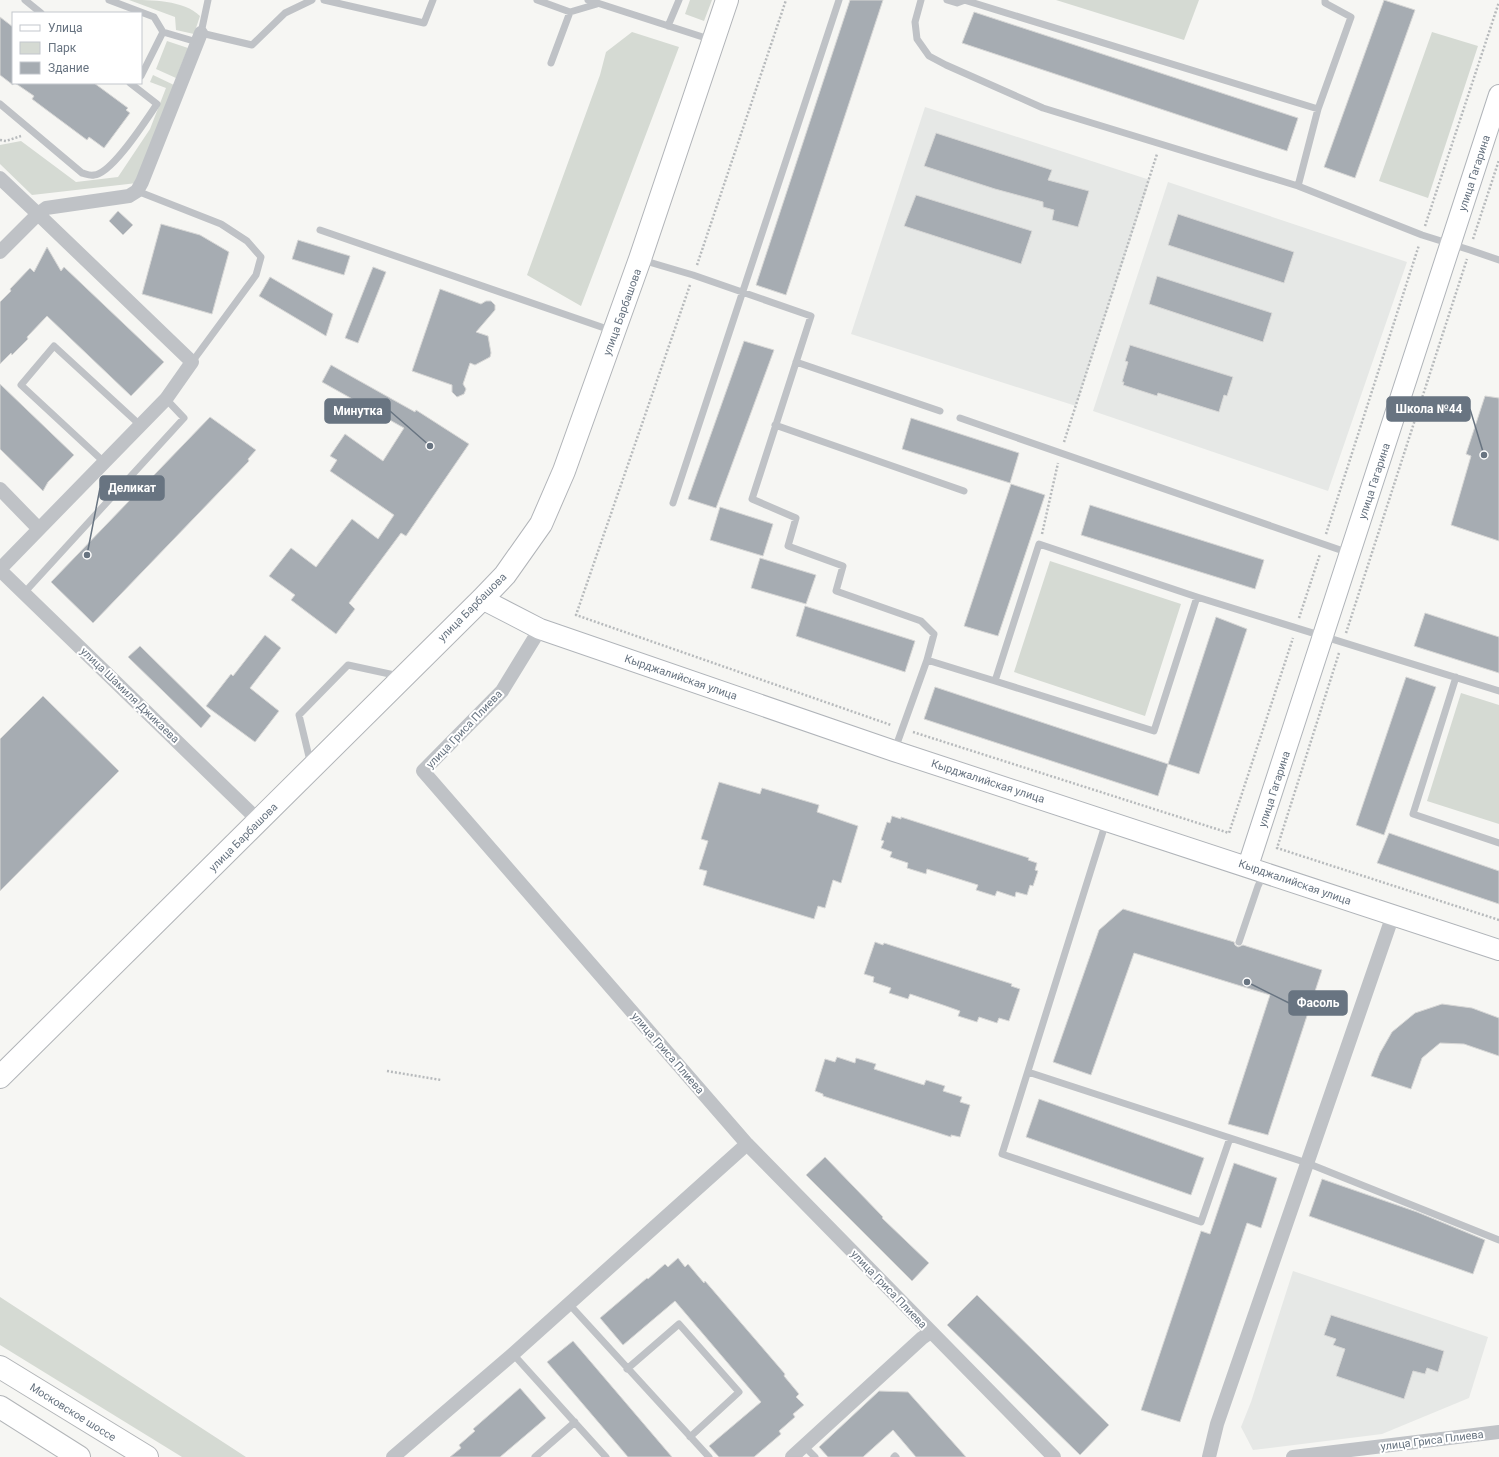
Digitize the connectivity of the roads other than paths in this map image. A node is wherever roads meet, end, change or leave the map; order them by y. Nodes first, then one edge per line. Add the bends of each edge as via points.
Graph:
1 (25, 0) edge
2 (109, 0) edge
3 (208, 0) edge
4 (312, 0) edge
5 (324, 0) edge
6 (433, 0) edge
7 (537, 0) edge
8 (588, 0) edge
9 (679, 0) edge
10 (728, 0) edge
11 (839, 0) edge
12 (921, 0) edge
13 (947, 0) edge
14 (965, 0) edge
15 (1326, 0) edge
16 (597, 4) junction
17 (40, 12) edge
18 (141, 12) edge
19 (142, 12) edge
20 (570, 12) junction
21 (668, 26) junction
22 (163, 32) junction
23 (199, 38) junction
24 (714, 41) junction
25 (551, 63) dead end
26 (142, 74) edge
27 (134, 84) edge
28 (1499, 95) edge
29 (0, 104) edge
30 (1318, 109) junction
31 (0, 178) edge
32 (1298, 186) junction
33 (137, 191) junction
34 (38, 214) junction
35 (320, 230) dead end
36 (1451, 243) junction
37 (0, 252) edge
38 (640, 259) junction
39 (1499, 260) edge
40 (742, 293) junction
41 (615, 332) junction
42 (192, 362) junction
43 (796, 362) junction
44 (166, 399) junction
45 (940, 411) dead end
46 (960, 418) dead end
47 (140, 425) junction
48 (775, 425) junction
49 (104, 462) junction
50 (0, 489) edge
51 (964, 491) dead end
52 (673, 503) dead end
53 (39, 529) junction
54 (1350, 554) junction
55 (0, 569) edge
56 (24, 593) junction
57 (1197, 597) junction
58 (482, 599) junction
59 (540, 629) junction
60 (1324, 636) junction
61 (927, 660) junction
62 (404, 676) junction
63 (1456, 677) junction
64 (995, 681) junction
65 (1499, 691) edge
66 (894, 751) junction
67 (311, 767) junction
68 (1106, 820) junction
69 (259, 821) junction
70 (1499, 843) edge
71 (1257, 869) junction
72 (1393, 915) junction
73 (1239, 942) dead end
74 (1499, 950) edge
75 (1028, 1072) junction
76 (0, 1077) edge
77 (1230, 1138) junction
78 (747, 1144) junction
79 (1307, 1163) junction
80 (1499, 1240) edge
81 (568, 1304) junction
82 (931, 1332) junction
83 (513, 1354) junction
84 (0, 1367) edge
85 (627, 1369) junction
86 (0, 1407) edge
87 (575, 1422) junction
88 (1499, 1432) edge
89 (690, 1437) junction
90 (804, 1446) junction
91 (79, 1457) edge
92 (147, 1457) edge
93 (394, 1457) edge
94 (535, 1457) edge
95 (606, 1457) edge
96 (709, 1457) edge
97 (792, 1457) edge
98 (815, 1457) edge
99 (1054, 1457) edge
100 (1209, 1457) edge
101 (1293, 1457) edge

1 - 17 lane
2 - 18 lane
3 - 23 lane
4 - 23 lane via 285,13 252,45
5 - 6 lane via 424,23
7 - 20 lane
8 - 16 lane
9 - 21 lane
10 - 24 main road, улица Барбашова
11 - 40 lane
12 - 32 lane via 915,22 917,39 929,56 946,65 1043,108
13 - 14 lane via 957,3
14 - 30 lane
15 - 30 lane via 1324,3 1351,17
16 - 20 lane
16 - 21 lane
19 - 22 lane via 154,17
20 - 25 lane
21 - 24 lane
22 - 23 lane
22 - 26 lane
23 - 33 street
24 - 38 main road, улица Барбашова
27 - 29 lane via 157,104 132,141 106,170 95,176 82,174
28 - 36 street, улица Гагарина
30 - 32 lane
31 - 34 street
32 - 36 lane via 1422,235
33 - 34 street via 129,196 46,208
33 - 42 lane via 221,224 247,241 261,257 256,275
34 - 37 street
34 - 42 street
35 - 41 lane
36 - 39 lane
36 - 54 street, улица Гагарина
38 - 40 lane
38 - 41 main road, улица Барбашова
40 - 43 lane via 811,316
40 - 52 lane
41 - 58 main road, улица Барбашова via 564,471 541,524 505,574
42 - 44 street
43 - 45 lane
43 - 48 lane
44 - 47 street
44 - 56 lane via 184,418
46 - 54 lane
47 - 49 street
47 - 49 lane via 54,346 21,385
48 - 51 lane
48 - 61 lane via 752,499 796,518 788,546 844,566 836,591 921,621 934,634
49 - 53 street
50 - 53 street
53 - 55 street
54 - 60 street, улица Гагарина
55 - 56 street, улица Шамиля Джикаева
56 - 69 street, улица Шамиля Джикаева
57 - 60 lane
57 - 64 lane via 1154,731
57 - 64 lane via 1039,544
58 - 59 street, Кырджалийская улица
58 - 62 main road, улица Барбашова
59 - 66 street, Кырджалийская улица
59 - 78 street, улица Гриса Плиева via 502,691 423,771
60 - 63 lane
60 - 71 street, улица Гагарина
61 - 64 lane
61 - 66 lane
62 - 67 main road, улица Барбашова
62 - 67 lane via 348,665 299,715
63 - 65 lane
63 - 70 lane via 1413,814
66 - 68 street, Кырджалийская улица
67 - 69 main road, улица Барбашова
68 - 71 street, Кырджалийская улица
68 - 75 lane
69 - 76 main road, улица Барбашова
71 - 72 street, Кырджалийская улица
71 - 73 lane via 1258,886
72 - 74 street, Кырджалийская улица
72 - 79 street
75 - 77 lane
75 - 77 lane via 1002,1154 1201,1222
77 - 79 lane
78 - 81 street
78 - 82 street, улица Гриса Плиева
79 - 80 lane
79 - 100 street via 1217,1424
81 - 83 street
81 - 85 lane
82 - 90 street
82 - 99 street, улица Гриса Плиева
83 - 87 lane
83 - 93 street
84 - 92 main road, Московское шоссе
85 - 89 lane
85 - 89 lane via 679,1324 739,1392
86 - 91 main road
87 - 94 lane
87 - 95 lane
88 - 101 street, улица Гриса Плиева
89 - 96 lane
90 - 97 street
90 - 98 lane

